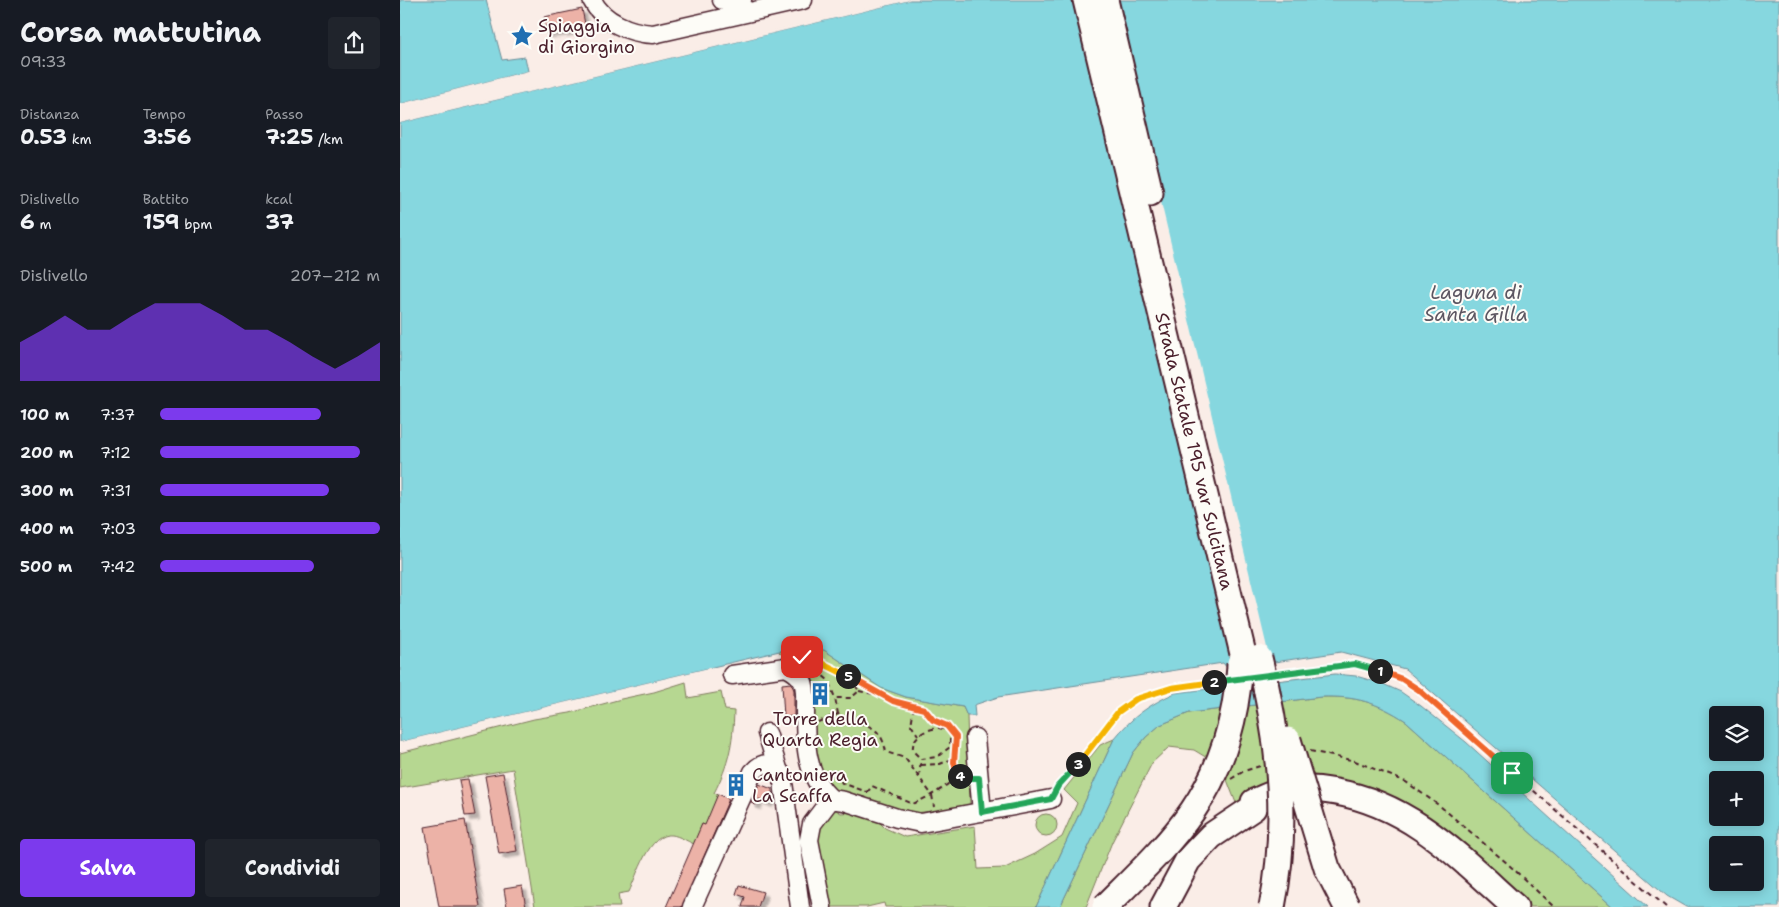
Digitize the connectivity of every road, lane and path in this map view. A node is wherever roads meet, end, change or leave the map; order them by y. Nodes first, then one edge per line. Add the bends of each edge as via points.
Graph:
1 (592, 0) edge
2 (722, 0) edge
3 (742, 0) edge
4 (803, 0) edge
5 (1086, 0) edge
6 (1105, 0) edge
7 (1239, 633) junction
8 (786, 667) junction
9 (1268, 674) junction
10 (732, 675) dead end
11 (850, 678) junction
12 (1224, 680) dead end
13 (859, 691) junction
14 (884, 696) junction
15 (914, 707) junction
16 (838, 714) junction
17 (814, 726) dead end
18 (767, 733) dead end
19 (918, 736) junction
20 (975, 738) dead end
21 (1305, 752) dead end
22 (955, 758) junction
23 (921, 759) junction
24 (921, 766) junction
25 (1261, 766) dead end
26 (778, 769) junction
27 (957, 775) junction
28 (919, 777) junction
29 (814, 778) junction
30 (979, 778) junction
31 (1227, 782) dead end
32 (932, 795) junction
33 (865, 799) junction
34 (1051, 799) joint
35 (831, 800) junction
36 (982, 812) junction
37 (936, 821) junction
38 (692, 907) edge
39 (800, 907) edge
40 (822, 907) edge
41 (1105, 907) edge
42 (1163, 907) edge
43 (1257, 907) edge
44 (1272, 907) edge
45 (1347, 907) edge
46 (1515, 907) edge
47 (1554, 907) edge
48 (1666, 907) edge

1 - 4 street via 614,22 633,31 653,34
2 - 3 street via 731,3
5 - 7 highway, Strada Statale 195 var Sulcitana
6 - 9 highway, Strada Statale 195 var Sulcitana, bridge
7 - 41 highway, bridge via 1240,676 1230,732 1211,780 1193,813 1169,844
7 - 43 highway, Strada Statale 195 var Sulcitana via 1251,686 1268,810 1266,854
8 - 10 street
8 - 11 path via 791,658 814,659
8 - 29 street via 803,682 805,738 810,772
9 - 44 highway, Strada Statale 195 var Sulcitana, bridge via 1282,801 1281,842
9 - 45 highway, bridge via 1327,868
9 - 48 path via 1355,664 1402,679 1419,690
11 - 13 path
11 - 14 path
12 - 34 path via 1171,688 1136,699 1118,712
13 - 14 path
13 - 16 path via 851,698 835,698
14 - 15 path
15 - 19 path via 911,725
15 - 22 path via 924,709 933,720 953,732 956,737
16 - 17 path
16 - 28 path via 873,728 883,739 886,752 905,758
18 - 26 street
19 - 23 path via 913,751
19 - 23 path via 929,729 939,728 947,730 952,738 943,754
20 - 30 street
21 - 47 path via 1314,750 1355,761 1406,782 1440,806
22 - 24 path
22 - 27 path
23 - 24 path
24 - 28 path
25 - 31 path via 1244,771
26 - 38 street via 768,763 753,772
26 - 39 street via 782,774
27 - 30 path
27 - 32 path
28 - 32 path
29 - 33 path via 835,772 842,784
29 - 35 street
30 - 36 street
32 - 33 path via 913,804 872,786
32 - 37 path
33 - 35 street
33 - 37 street via 898,818 921,823
34 - 36 street
35 - 40 street via 812,824 809,840
36 - 37 street
42 - 46 highway via 1188,860 1211,836 1253,808 1254,802 1282,791 1309,788 1353,795 1391,809 1431,832

